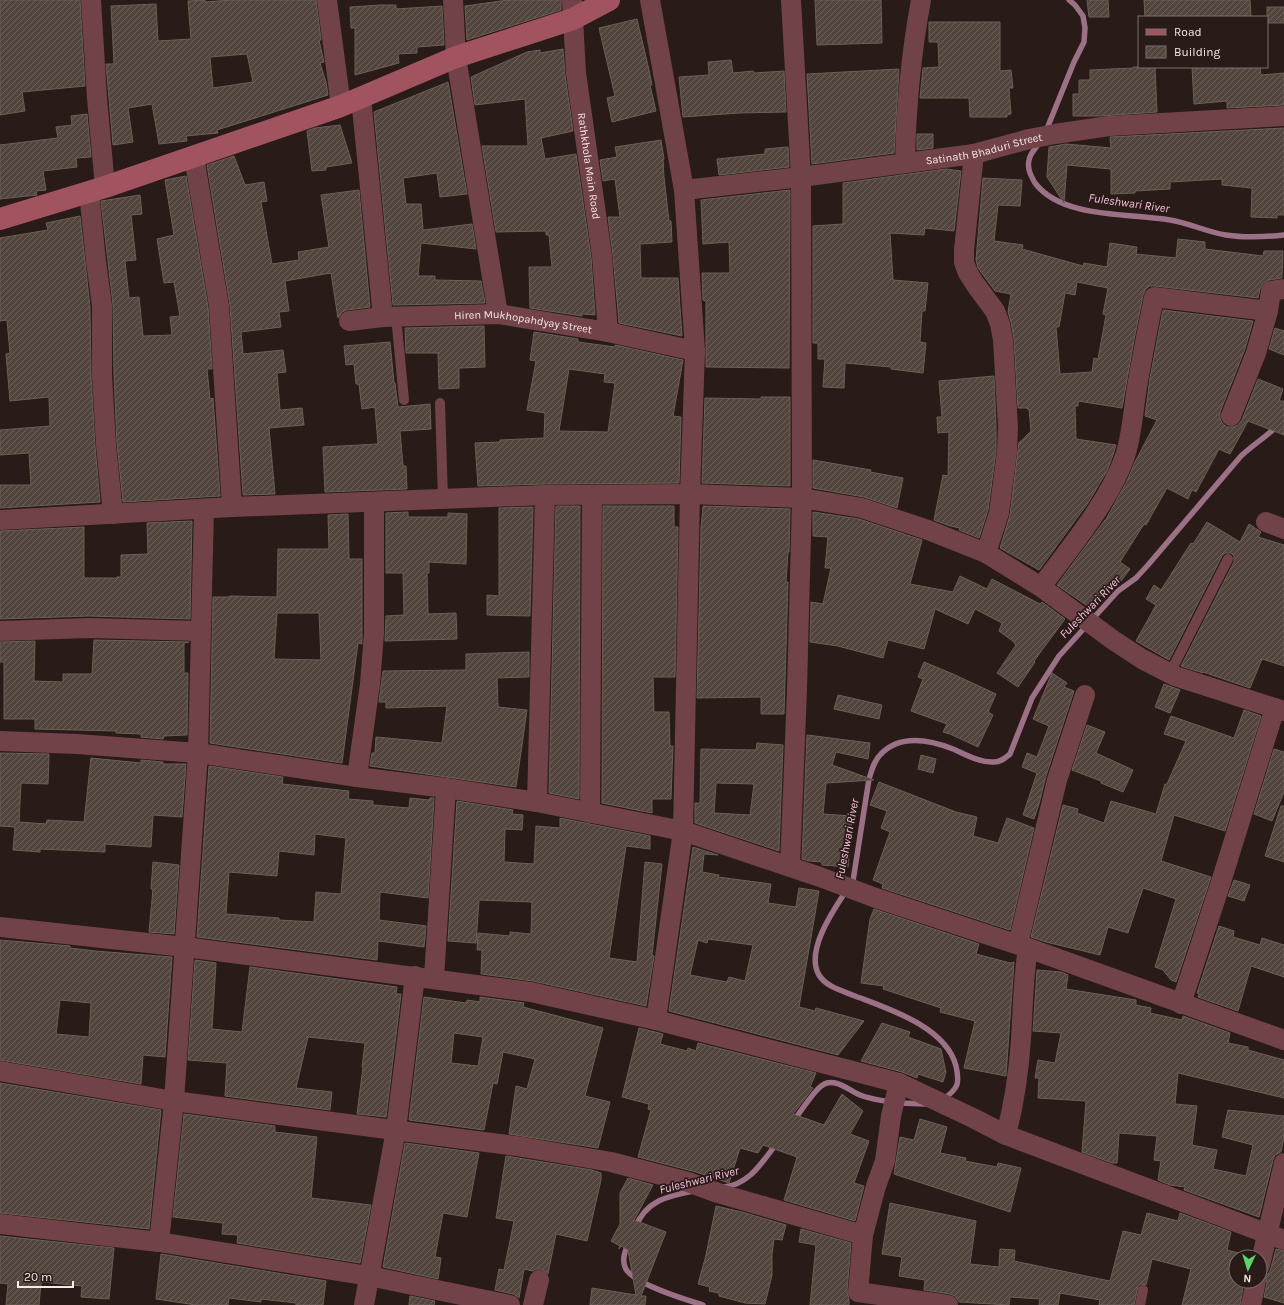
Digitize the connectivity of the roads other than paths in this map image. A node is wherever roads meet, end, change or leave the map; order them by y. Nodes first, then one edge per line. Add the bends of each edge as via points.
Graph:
1 (91, 0) edge
2 (327, 0) edge
3 (453, 0) edge
4 (609, 0) edge
5 (650, 0) edge
6 (791, 0) edge
7 (921, 0) edge
8 (573, 9) edge
9 (456, 57) junction
10 (351, 102) junction
11 (1284, 116) edge
12 (974, 154) junction
13 (194, 157) junction
14 (905, 163) junction
15 (801, 177) junction
16 (97, 189) junction
17 (684, 190) junction
18 (0, 219) edge
19 (1284, 290) edge
20 (1268, 311) junction
21 (498, 314) junction
22 (390, 316) junction
23 (349, 321) dead end
24 (608, 332) junction
25 (695, 351) junction
26 (404, 400) dead end
27 (440, 403) dead end
28 (1231, 416) dead end
29 (690, 494) junction
30 (545, 495) junction
31 (592, 495) junction
32 (802, 498) junction
33 (443, 499) junction
34 (374, 502) junction
35 (232, 507) junction
36 (204, 509) junction
37 (113, 514) junction
38 (0, 520) edge
39 (986, 553) junction
40 (1228, 559) dead end
41 (1041, 587) junction
42 (201, 630) junction
43 (0, 631) edge
44 (1170, 673) junction
45 (1085, 695) dead end
46 (1279, 709) edge
47 (0, 741) edge
48 (198, 753) junction
49 (357, 777) junction
50 (446, 788) junction
51 (537, 802) junction
52 (590, 812) junction
53 (683, 831) junction
54 (790, 867) junction
55 (0, 927) edge
56 (1023, 946) junction
57 (185, 947) junction
58 (424, 977) junction
59 (1181, 1004) junction
60 (656, 1020) junction
61 (1284, 1040) edge
62 (0, 1071) edge
63 (903, 1090) junction
64 (174, 1101) junction
65 (396, 1130) junction
66 (1006, 1135) junction
67 (1284, 1163) edge
68 (0, 1224) edge
69 (863, 1235) junction
70 (1276, 1237) edge
71 (159, 1242) junction
72 (1268, 1252) edge
73 (369, 1276) junction
74 (539, 1280) dead end
75 (1254, 1289) edge
76 (1143, 1290) dead end
77 (364, 1305) edge
78 (510, 1305) edge
79 (534, 1305) edge
80 (948, 1305) edge
81 (1140, 1305) edge
82 (1251, 1305) edge

1 - 16 street via 97,98
2 - 10 street
3 - 9 street
4 - 8 street
5 - 17 street
6 - 15 street
7 - 14 street via 906,118
8 - 9 street
8 - 24 street, Rathkhola Main Road via 576,73 602,256
9 - 10 street
9 - 21 street
10 - 13 street
10 - 22 street
11 - 12 street, Satinath Bhaduri Street via 1109,126 1030,139
12 - 14 street, Satinath Bhaduri Street
12 - 39 street via 964,262 975,284 995,311 1000,324 1008,427 1002,496
13 - 16 street
13 - 35 street via 219,306
14 - 15 street, Satinath Bhaduri Street
15 - 17 street, Satinath Bhaduri Street
15 - 32 street
16 - 18 street
16 - 37 street via 96,261 102,306 102,375
17 - 25 street
19 - 20 street via 1272,291
20 - 28 street via 1256,353
20 - 41 street via 1154,297 1124,458 1114,482 1089,521
21 - 22 street, Hiren Mukhopahdyay Street
21 - 24 street, Hiren Mukhopahdyay Street
22 - 23 street, Hiren Mukhopahdyay Street
22 - 26 lane
24 - 25 street, Hiren Mukhopahdyay Street
25 - 29 street
27 - 33 lane
29 - 31 street
29 - 32 street
29 - 53 street
30 - 31 street
30 - 33 street
30 - 51 street
31 - 52 street
32 - 39 street via 862,508
32 - 54 street
33 - 34 street
34 - 35 street
34 - 49 street via 374,633 370,684
35 - 36 street
36 - 37 street
36 - 42 street
37 - 38 street
39 - 41 street
40 - 44 lane
41 - 44 street via 1113,640
42 - 43 street via 89,628
42 - 48 street
44 - 46 street
45 - 56 street via 1057,780
46 - 59 street
47 - 48 street
48 - 49 street
48 - 57 street
49 - 50 street
50 - 51 street
50 - 58 street
51 - 52 street
52 - 53 street
53 - 54 street
53 - 60 street
54 - 56 street
55 - 57 street
56 - 59 street
56 - 66 street via 1021,1040 1013,1110
57 - 58 street
57 - 64 street
58 - 60 street via 530,992
58 - 65 street
59 - 61 street
60 - 63 street
62 - 64 street
63 - 66 street via 973,1118
63 - 69 street via 891,1116 885,1161
64 - 65 street
64 - 71 street
65 - 69 street via 524,1147 611,1162 688,1182
65 - 73 street
66 - 70 street
67 - 70 street
68 - 71 street
69 - 80 street via 858,1292
70 - 72 street
71 - 73 street
73 - 77 street
73 - 78 street
74 - 79 street
75 - 82 street
76 - 81 lane

